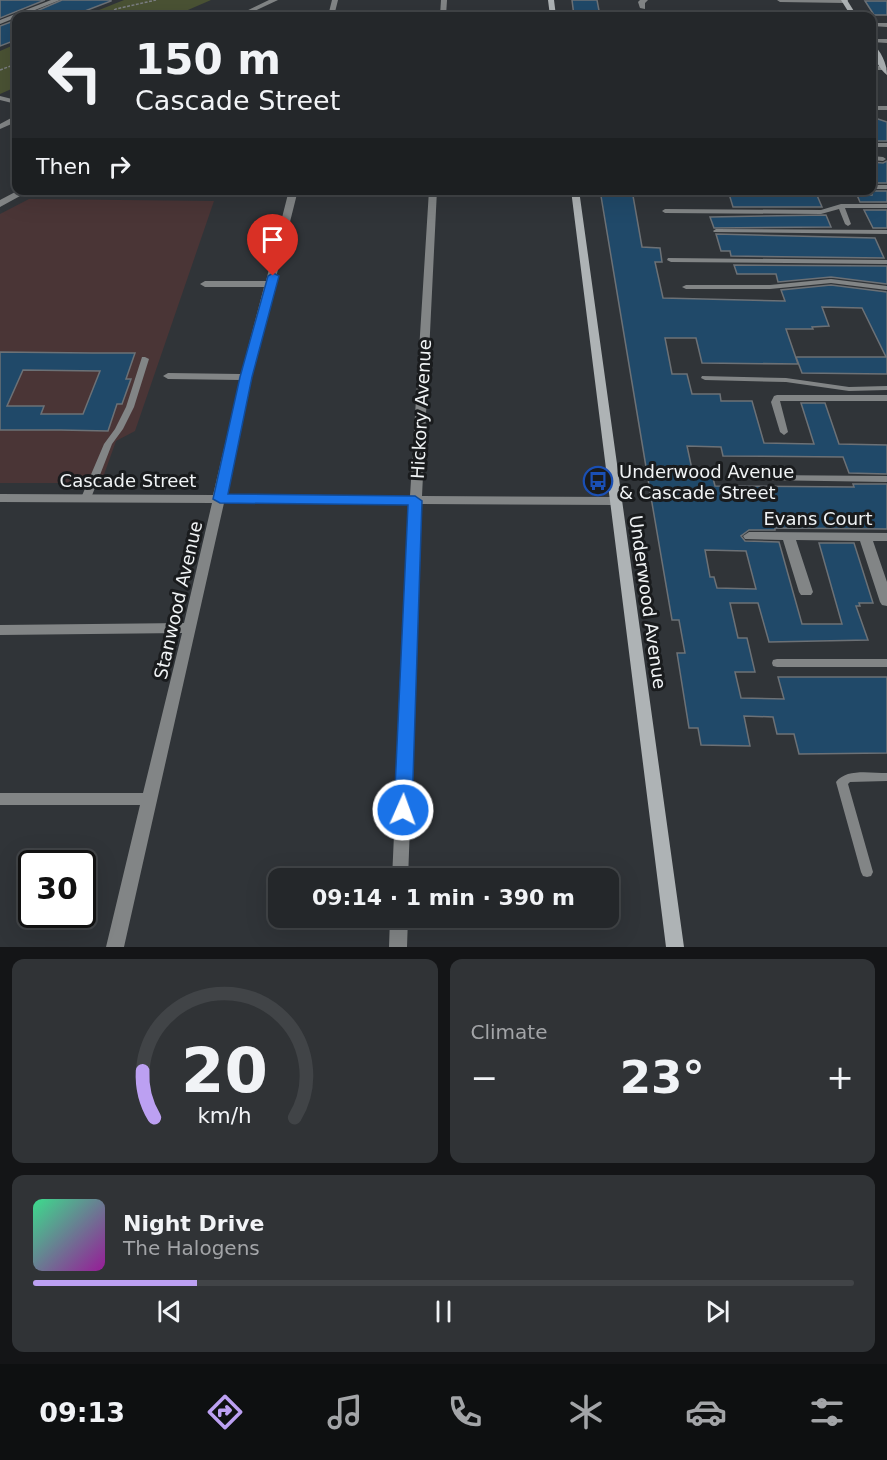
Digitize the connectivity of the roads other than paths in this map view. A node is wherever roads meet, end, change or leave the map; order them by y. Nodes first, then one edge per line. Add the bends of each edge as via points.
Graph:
1 (57, 0) edge
2 (275, 0) edge
3 (645, 0) edge
4 (780, 0) edge
5 (844, 0) edge
6 (643, 8) dead end
7 (26, 12) edge
8 (248, 12) edge
9 (876, 158) edge
10 (884, 159) dead end
11 (17, 195) edge
12 (293, 195) edge
13 (434, 195) edge
14 (576, 195) edge
15 (0, 204) edge
16 (841, 206) junction
17 (887, 207) edge
18 (665, 211) dead end
19 (848, 224) dead end
20 (716, 231) dead end
21 (887, 232) edge
22 (671, 260) dead end
23 (887, 262) edge
24 (205, 284) dead end
25 (271, 284) junction
26 (686, 287) dead end
27 (887, 288) edge
28 (145, 359) dead end
29 (168, 376) dead end
30 (246, 377) junction
31 (705, 378) dead end
32 (887, 388) edge
33 (887, 398) edge
34 (784, 432) dead end
35 (759, 478) dead end
36 (887, 479) edge
37 (0, 498) edge
38 (86, 498) junction
39 (220, 499) junction
40 (415, 501) junction
41 (616, 501) junction
42 (749, 536) dead end
43 (788, 536) junction
44 (865, 537) junction
45 (887, 537) edge
46 (806, 592) dead end
47 (887, 602) edge
48 (190, 628) junction
49 (0, 630) edge
50 (777, 663) dead end
51 (887, 663) edge
52 (887, 777) edge
53 (150, 799) junction
54 (0, 800) edge
55 (400, 868) edge
56 (867, 872) dead end
57 (399, 928) edge
58 (114, 947) edge
59 (398, 947) edge
60 (675, 947) edge

1 - 7 street
2 - 8 street
3 - 6 street via 641,2
4 - 5 street
9 - 10 lane
11 - 15 street
12 - 25 street, Stanwood Avenue
13 - 40 street, Hickory Avenue
14 - 41 street, Underwood Avenue
16 - 17 lane
16 - 18 lane via 821,212
16 - 19 lane
20 - 21 lane
22 - 23 lane
24 - 25 street
25 - 30 street, Stanwood Avenue
26 - 27 lane via 770,287 831,281
28 - 38 lane via 130,407 108,444
29 - 30 street
30 - 39 street, Stanwood Avenue
31 - 32 lane via 786,380 849,389
33 - 34 lane via 777,398
35 - 36 lane
37 - 38 street, Cascade Street
38 - 39 street, Cascade Street
39 - 40 street, Cascade Street
39 - 48 street, Stanwood Avenue
40 - 41 street, Cascade Street
40 - 55 street, Hickory Avenue
41 - 60 street, Underwood Avenue
42 - 43 street, Evans Court
43 - 44 street, Evans Court
43 - 46 street
44 - 45 street, Evans Court
44 - 47 street
48 - 49 street
48 - 53 street, Stanwood Avenue
50 - 51 lane
52 - 56 lane via 848,778 842,782
53 - 54 street
53 - 58 street, Stanwood Avenue
57 - 59 street

